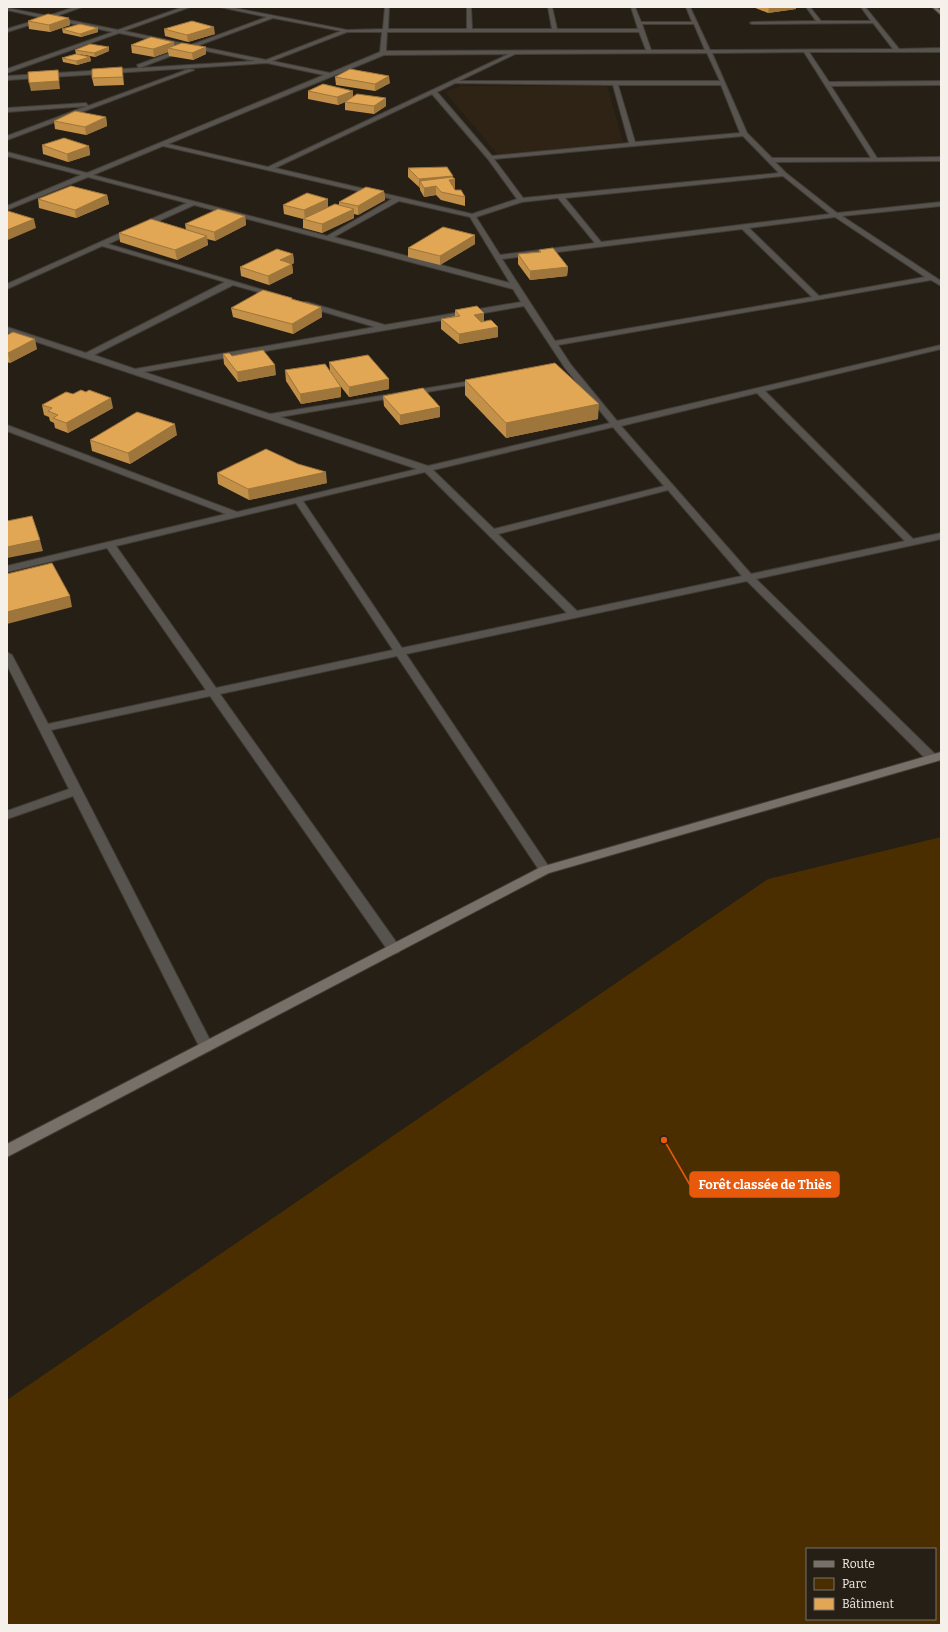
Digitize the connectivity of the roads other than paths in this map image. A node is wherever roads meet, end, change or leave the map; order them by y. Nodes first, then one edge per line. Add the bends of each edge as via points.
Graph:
1 (80, 7) edge
2 (188, 7) edge
3 (222, 7) edge
4 (387, 7) edge
5 (469, 7) edge
6 (550, 7) edge
7 (633, 7) edge
8 (688, 7) edge
9 (808, 7) edge
10 (863, 7) edge
11 (934, 7) edge
12 (7, 9) edge
13 (941, 14) edge
14 (271, 15) junction
15 (48, 17) junction
16 (819, 22) junction
17 (875, 22) junction
18 (638, 23) junction
19 (696, 23) junction
20 (752, 23) dead end
21 (385, 30) junction
22 (470, 30) junction
23 (555, 30) junction
24 (641, 30) junction
25 (7, 31) edge
26 (118, 31) junction
27 (347, 31) junction
28 (191, 46) junction
29 (897, 50) junction
30 (941, 50) edge
31 (806, 51) junction
32 (649, 52) junction
33 (709, 52) junction
34 (383, 53) junction
35 (516, 53) junction
36 (266, 62) junction
37 (203, 66) junction
38 (127, 70) junction
39 (7, 71) edge
40 (331, 75) junction
41 (7, 78) edge
42 (452, 83) junction
43 (615, 83) junction
44 (723, 83) junction
45 (941, 83) edge
46 (827, 84) junction
47 (434, 92) junction
48 (100, 104) junction
49 (7, 110) edge
50 (744, 134) junction
51 (7, 138) edge
52 (162, 144) junction
53 (633, 145) junction
54 (7, 154) edge
55 (490, 158) junction
56 (875, 159) junction
57 (941, 159) edge
58 (769, 160) junction
59 (268, 169) junction
60 (784, 174) junction
61 (87, 175) junction
62 (560, 196) junction
63 (398, 199) junction
64 (521, 200) junction
65 (192, 203) junction
66 (941, 204) edge
67 (7, 208) edge
68 (836, 214) junction
69 (472, 216) junction
70 (744, 227) junction
71 (328, 238) junction
72 (102, 244) junction
73 (600, 245) junction
74 (498, 257) junction
75 (932, 278) junction
76 (232, 282) junction
77 (941, 284) edge
78 (7, 286) edge
79 (516, 287) junction
80 (284, 297) edge
81 (816, 298) junction
82 (298, 301) edge
83 (526, 303) junction
84 (386, 327) junction
85 (7, 329) edge
86 (19, 334) junction
87 (7, 340) edge
88 (553, 344) junction
89 (941, 347) edge
90 (86, 356) junction
91 (134, 372) junction
92 (489, 379) edge
93 (759, 390) junction
94 (269, 416) junction
95 (615, 424) junction
96 (7, 428) edge
97 (427, 469) junction
98 (671, 487) junction
99 (298, 500) junction
100 (237, 514) junction
101 (491, 533) junction
102 (941, 536) edge
103 (911, 542) junction
104 (110, 545) junction
105 (7, 569) edge
106 (750, 577) junction
107 (574, 614) junction
108 (400, 652) junction
109 (7, 655) edge
110 (214, 693) junction
111 (44, 728) junction
112 (937, 757) edge
113 (76, 791) junction
114 (7, 815) edge
115 (545, 870) junction
116 (394, 949) junction
117 (206, 1046) junction
118 (7, 1151) edge

1 - 15 street
2 - 26 street
3 - 14 street
4 - 21 street
5 - 22 street
6 - 23 street
7 - 18 street
8 - 19 street
9 - 16 street
10 - 17 street
11 - 13 main road
12 - 15 street
14 - 27 street
14 - 28 street
15 - 25 street
15 - 26 street
16 - 17 street
16 - 20 street
17 - 29 street
18 - 19 street
18 - 24 street
19 - 33 street
21 - 22 street
21 - 27 street
21 - 34 street
22 - 23 street
23 - 24 street
24 - 32 street
26 - 28 street
26 - 39 street
27 - 36 street
28 - 36 street
28 - 38 street
29 - 30 street
29 - 31 street
31 - 33 street
31 - 46 street
32 - 33 street
32 - 35 street
33 - 44 street
34 - 35 street
34 - 40 street
35 - 42 street
36 - 37 street
36 - 40 street
37 - 38 street
37 - 48 street
38 - 41 street
40 - 52 street
42 - 43 street
42 - 47 street
43 - 44 street
43 - 53 street
44 - 50 street
45 - 46 street
46 - 56 street
47 - 55 street
47 - 59 street
48 - 49 street
48 - 51 street
50 - 53 street
50 - 58 street
52 - 59 street
52 - 61 street
53 - 55 street
54 - 61 street
55 - 64 street
56 - 57 street
56 - 58 street
58 - 60 street
59 - 63 street
60 - 62 street
60 - 68 street
61 - 65 street
61 - 67 street
62 - 64 street
62 - 73 street
63 - 69 street
63 - 71 street
64 - 69 street
65 - 71 street
65 - 72 street
66 - 68 street
68 - 70 street
68 - 75 street
69 - 74 street
70 - 73 street
70 - 81 street
71 - 79 street
72 - 76 street
72 - 78 street
73 - 74 street
74 - 79 street
75 - 77 street
75 - 81 street
76 - 80 street
76 - 90 street
79 - 83 street
81 - 88 street
82 - 84 street
83 - 84 street
83 - 88 street
84 - 91 street
85 - 86 street
86 - 87 street
86 - 90 street
88 - 95 street via 564,366
89 - 93 street
90 - 91 street
91 - 94 street
92 - 94 street
93 - 95 street
93 - 103 street
94 - 97 street
95 - 97 street
95 - 98 street
96 - 100 street
97 - 99 street
97 - 101 street
98 - 101 street
98 - 106 street
99 - 100 street
99 - 108 street
100 - 104 street
101 - 107 street
102 - 103 street
103 - 106 street
104 - 105 street
104 - 110 street
106 - 107 street
106 - 112 street
107 - 108 street
108 - 110 street
108 - 115 street
109 - 111 street
110 - 111 street
110 - 116 street
111 - 113 street
112 - 115 main road
113 - 114 street
113 - 117 street
115 - 116 main road
116 - 117 main road
117 - 118 main road

